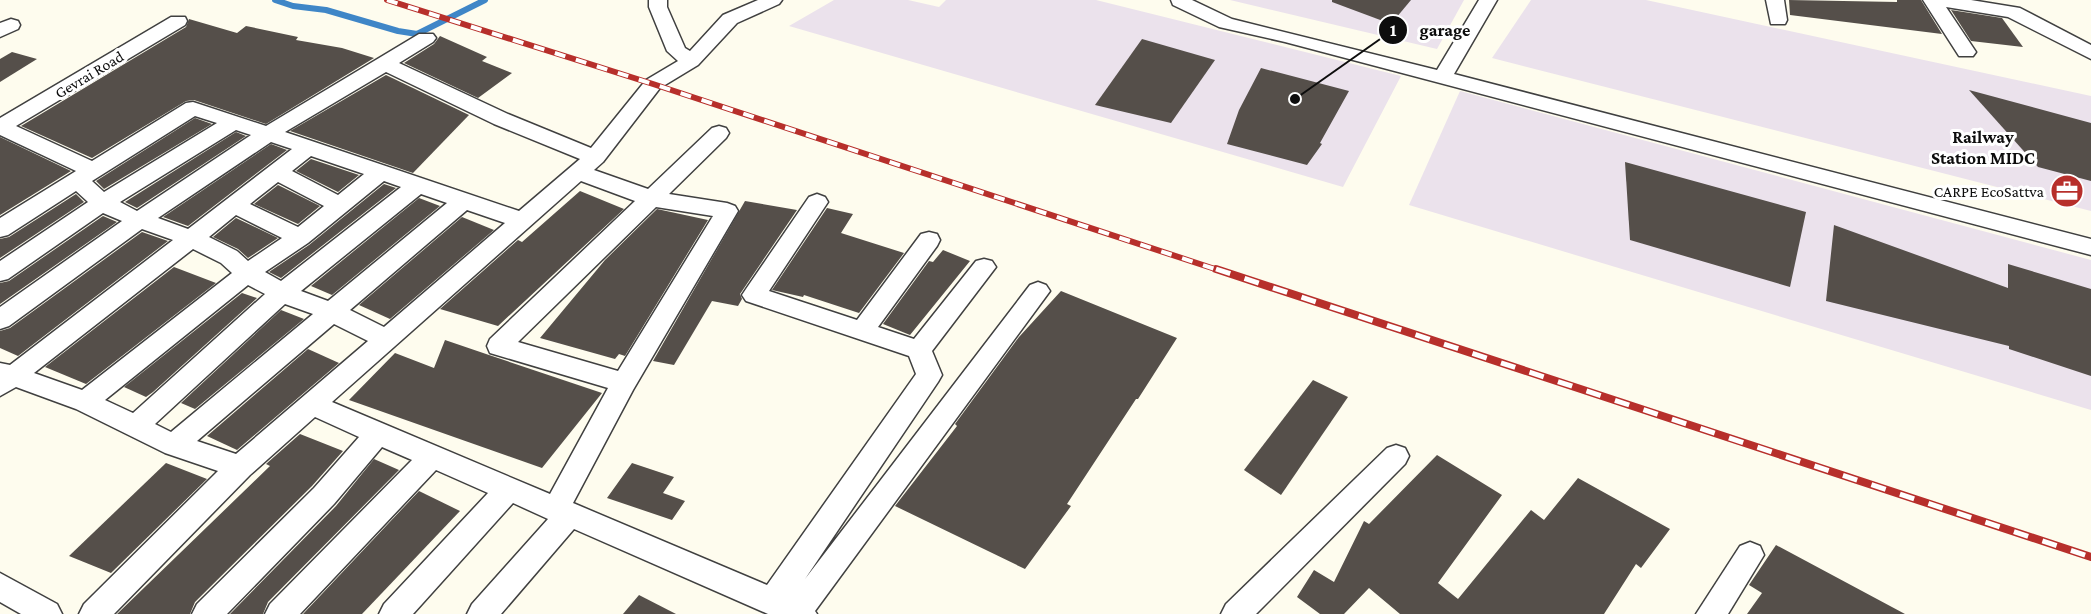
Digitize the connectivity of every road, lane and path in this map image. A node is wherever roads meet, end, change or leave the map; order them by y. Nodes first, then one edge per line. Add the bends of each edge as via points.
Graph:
1 (658, 0) edge
2 (773, 0) edge
3 (1177, 0) edge
4 (1488, 0) edge
5 (1775, 0) edge
6 (1933, 0) edge
7 (0, 20) edge
8 (1778, 20) dead end
9 (178, 21) dead end
10 (0, 31) edge
11 (426, 38) dead end
12 (1966, 52) dead end
13 (2091, 53) edge
14 (691, 61) junction
15 (384, 64) junction
16 (1446, 71) junction
17 (234, 122) junction
18 (0, 127) edge
19 (720, 133) dead end
20 (267, 134) junction
21 (308, 148) junction
22 (595, 157) junction
23 (277, 172) junction
24 (578, 172) junction
25 (380, 173) junction
26 (85, 175) junction
27 (417, 186) junction
28 (652, 199) junction
29 (463, 201) junction
30 (817, 202) dead end
31 (102, 203) junction
32 (234, 205) junction
33 (340, 205) junction
34 (138, 220) junction
35 (523, 220) junction
36 (0, 229) edge
37 (2091, 230) edge
38 (300, 237) junction
39 (192, 238) junction
40 (929, 240) dead end
41 (2091, 247) edge
42 (984, 267) dead end
43 (0, 273) edge
44 (247, 273) junction
45 (1038, 291) dead end
46 (282, 293) junction
47 (332, 312) junction
48 (0, 320) edge
49 (862, 331) junction
50 (387, 340) junction
51 (920, 350) junction
52 (4, 378) edge
53 (624, 383) junction
54 (85, 402) junction
55 (312, 405) junction
56 (137, 425) junction
57 (377, 434) junction
58 (174, 445) junction
59 (1396, 456) dead end
60 (432, 457) junction
61 (240, 467) junction
62 (509, 489) junction
63 (563, 512) junction
64 (1750, 555) dead end
65 (0, 586) edge
66 (771, 602) junction
67 (800, 613) edge
68 (47, 614) edge
69 (94, 614) edge
70 (207, 614) edge
71 (280, 614) edge
72 (394, 614) edge
73 (482, 614) edge
74 (1236, 614) edge
75 (1711, 614) edge

1 - 14 street via 677,51
2 - 14 street via 730,19
3 - 16 street via 1226,23
4 - 16 street
5 - 8 street
6 - 12 street
6 - 13 street via 2013,12
7 - 10 street via 12,25
9 - 18 street, Gevrai Road
11 - 15 street
14 - 22 street via 653,84
15 - 20 street
15 - 22 street via 501,119
16 - 37 street
16 - 41 street
17 - 20 street
17 - 26 street via 193,108
17 - 31 street
18 - 26 street
19 - 28 street
20 - 21 street
20 - 34 street
21 - 23 street
21 - 25 street
22 - 24 street
23 - 32 street
23 - 33 street
24 - 28 street
24 - 35 street
25 - 27 street
25 - 33 street
26 - 31 street
26 - 36 street
27 - 29 street
27 - 46 street
28 - 53 street via 727,211
28 - 53 street via 499,346
29 - 35 street
29 - 47 street
30 - 49 street via 754,295
31 - 34 street
31 - 43 street
32 - 38 street
32 - 39 street
33 - 38 street
34 - 39 street
34 - 48 street
35 - 50 street
38 - 44 street
39 - 44 street via 229,257
39 - 52 street
40 - 49 street
42 - 51 street
44 - 46 street
44 - 54 street
45 - 67 street
46 - 47 street
46 - 56 street
47 - 50 street
47 - 58 street
49 - 51 street
50 - 55 street
51 - 66 street via 929,375
52 - 54 street
53 - 63 street
54 - 56 street
55 - 57 street
55 - 61 street
56 - 58 street
57 - 60 street
57 - 70 street via 324,496
58 - 61 street
59 - 74 street
60 - 62 street
60 - 71 street
61 - 69 street
62 - 63 street
62 - 72 street
63 - 66 street
63 - 73 street
64 - 75 street
65 - 68 street
66 - 67 street

